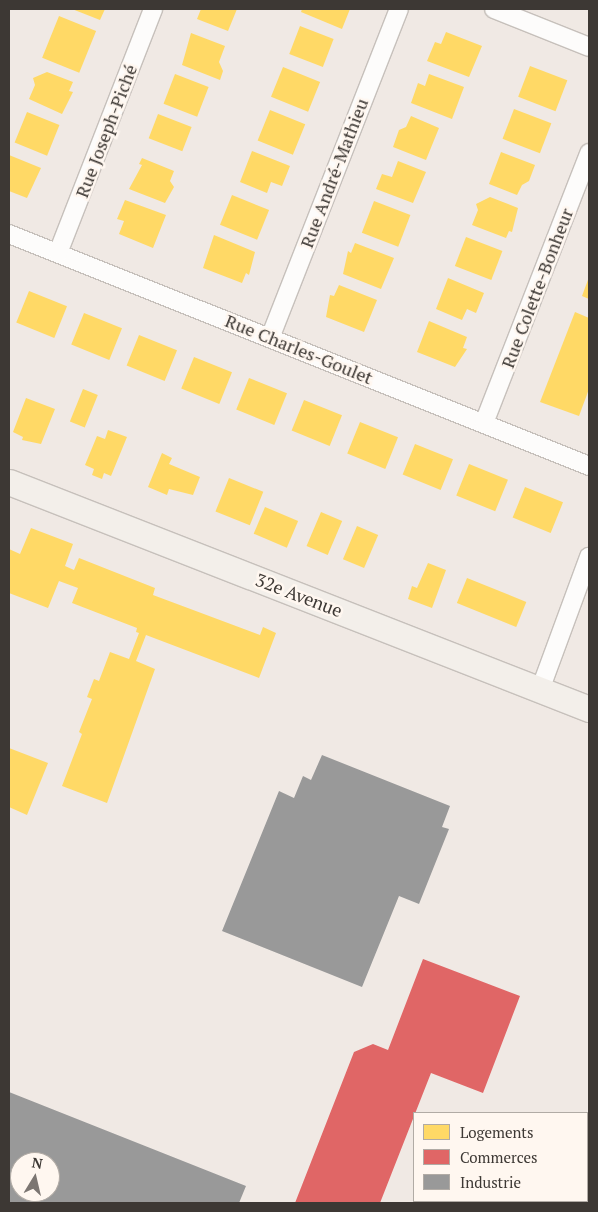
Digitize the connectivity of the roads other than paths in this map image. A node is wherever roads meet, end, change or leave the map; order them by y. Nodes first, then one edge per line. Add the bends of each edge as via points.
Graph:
1 (153, 9) edge
2 (399, 9) edge
3 (494, 9) edge
4 (589, 47) edge
5 (589, 153) edge
6 (9, 234) edge
7 (58, 253) junction
8 (270, 338) junction
9 (484, 423) junction
10 (589, 466) edge
11 (9, 482) edge
12 (589, 556) edge
13 (540, 690) junction
14 (589, 709) edge

1 - 7 street, Rue Joseph-Piché
2 - 8 street, Rue André-Mathieu
3 - 4 street
5 - 9 street, Rue Colette-Bonheur
6 - 7 street, Rue Charles-Goulet
7 - 8 street, Rue Charles-Goulet
8 - 9 street, Rue Charles-Goulet
9 - 10 street, Rue Charles-Goulet
11 - 13 street, 32e Avenue
12 - 13 street
13 - 14 street, 32e Avenue

